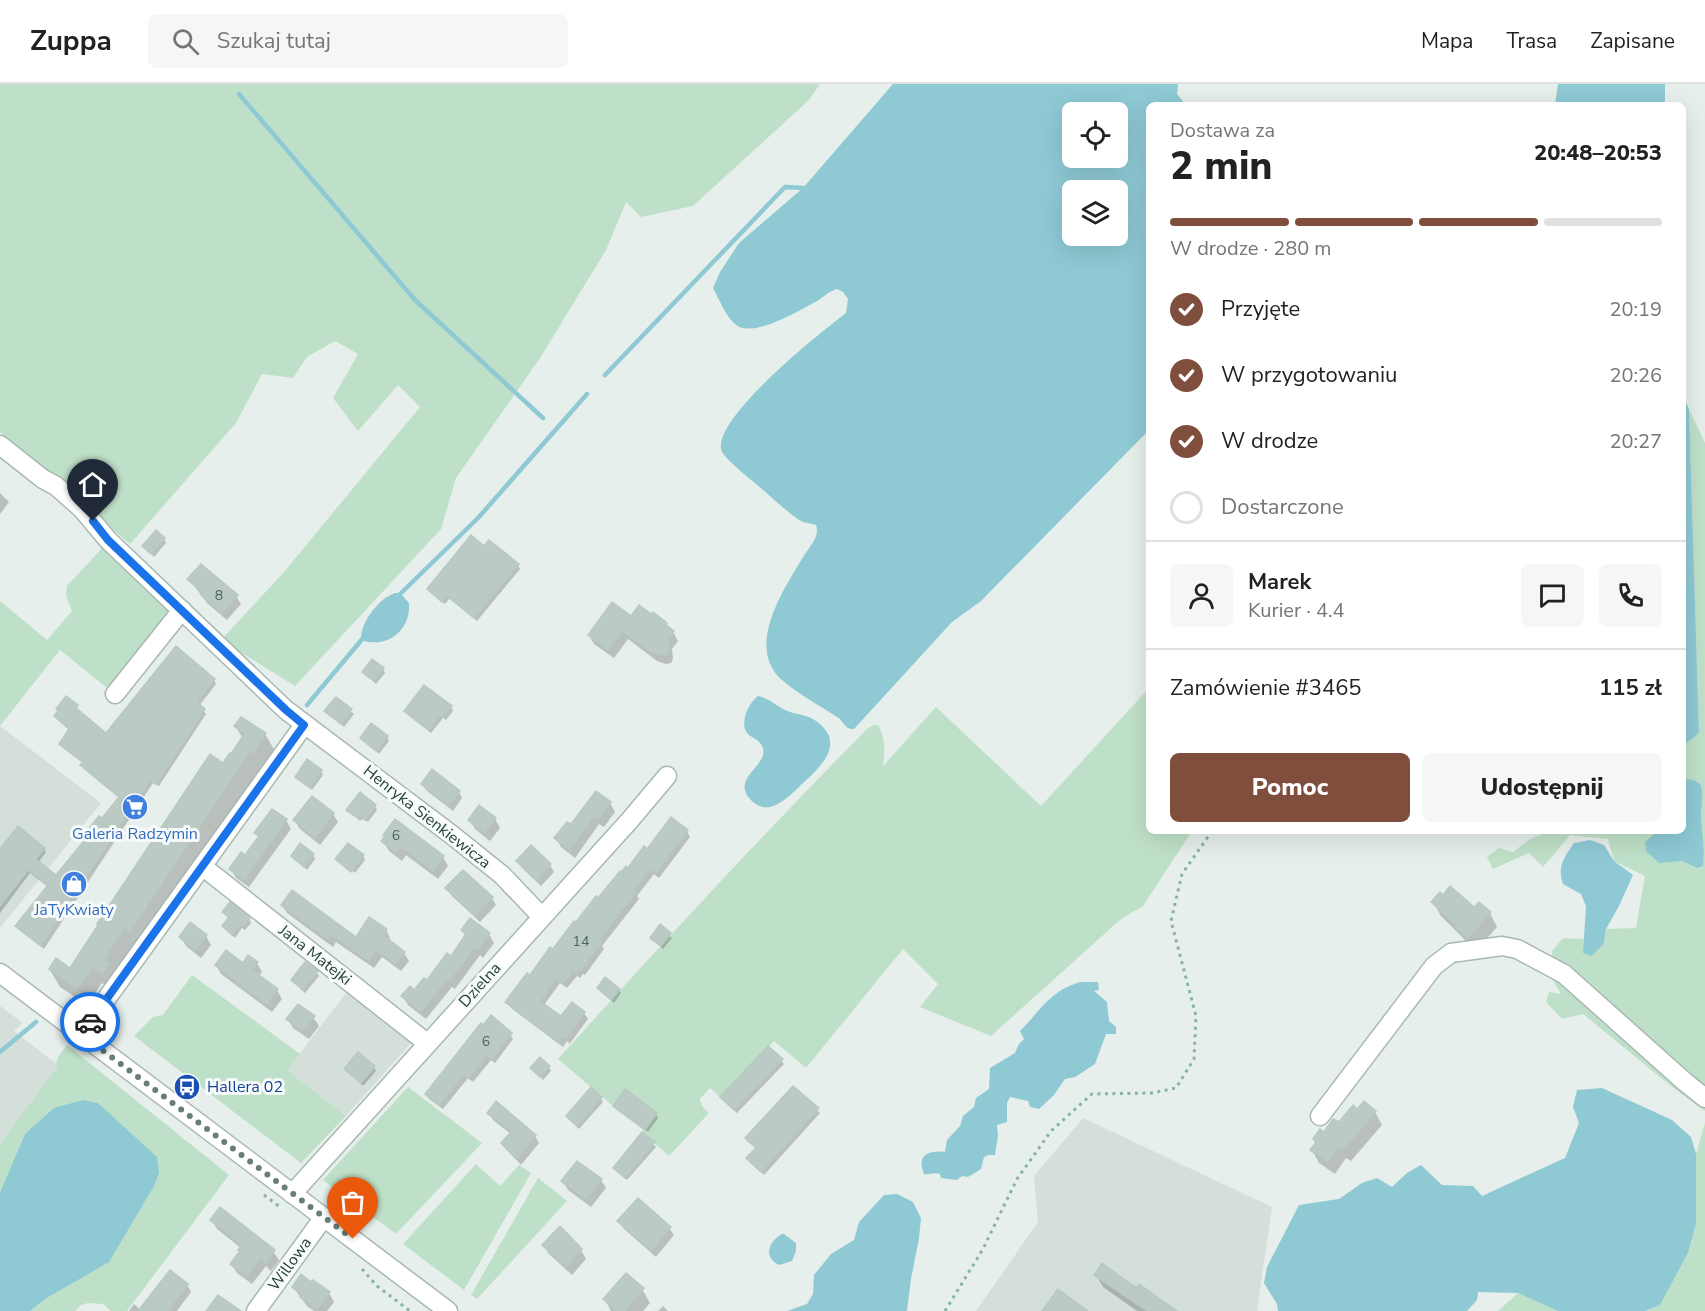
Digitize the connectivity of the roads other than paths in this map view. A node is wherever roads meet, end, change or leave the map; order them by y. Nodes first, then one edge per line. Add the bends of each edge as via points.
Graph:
1 (0, 445) edge
2 (182, 610) junction
3 (115, 694) dead end
4 (304, 725) junction
5 (667, 776) dead end
6 (202, 866) junction
7 (542, 917) junction
8 (0, 973) edge
9 (81, 1034) junction
10 (427, 1043) junction
11 (1705, 1098) edge
12 (1320, 1116) dead end
13 (292, 1194) junction
14 (324, 1217) junction
15 (256, 1311) edge
16 (448, 1311) edge

1 - 2 street, Henryka Sienkiewicza via 82,509 108,540
2 - 3 street
2 - 4 street, Henryka Sienkiewicza
4 - 6 street
4 - 7 street, Henryka Sienkiewicza via 460,841 502,875
5 - 7 street, Dzielna
6 - 9 street
6 - 10 street, Jana Matejki
7 - 10 street, Dzielna
8 - 9 street
9 - 13 street
10 - 13 street, Dzielna
11 - 12 street via 1564,975 1517,949 1502,946 1451,953 1434,966
13 - 14 street
14 - 15 street, Willowa
14 - 16 street

